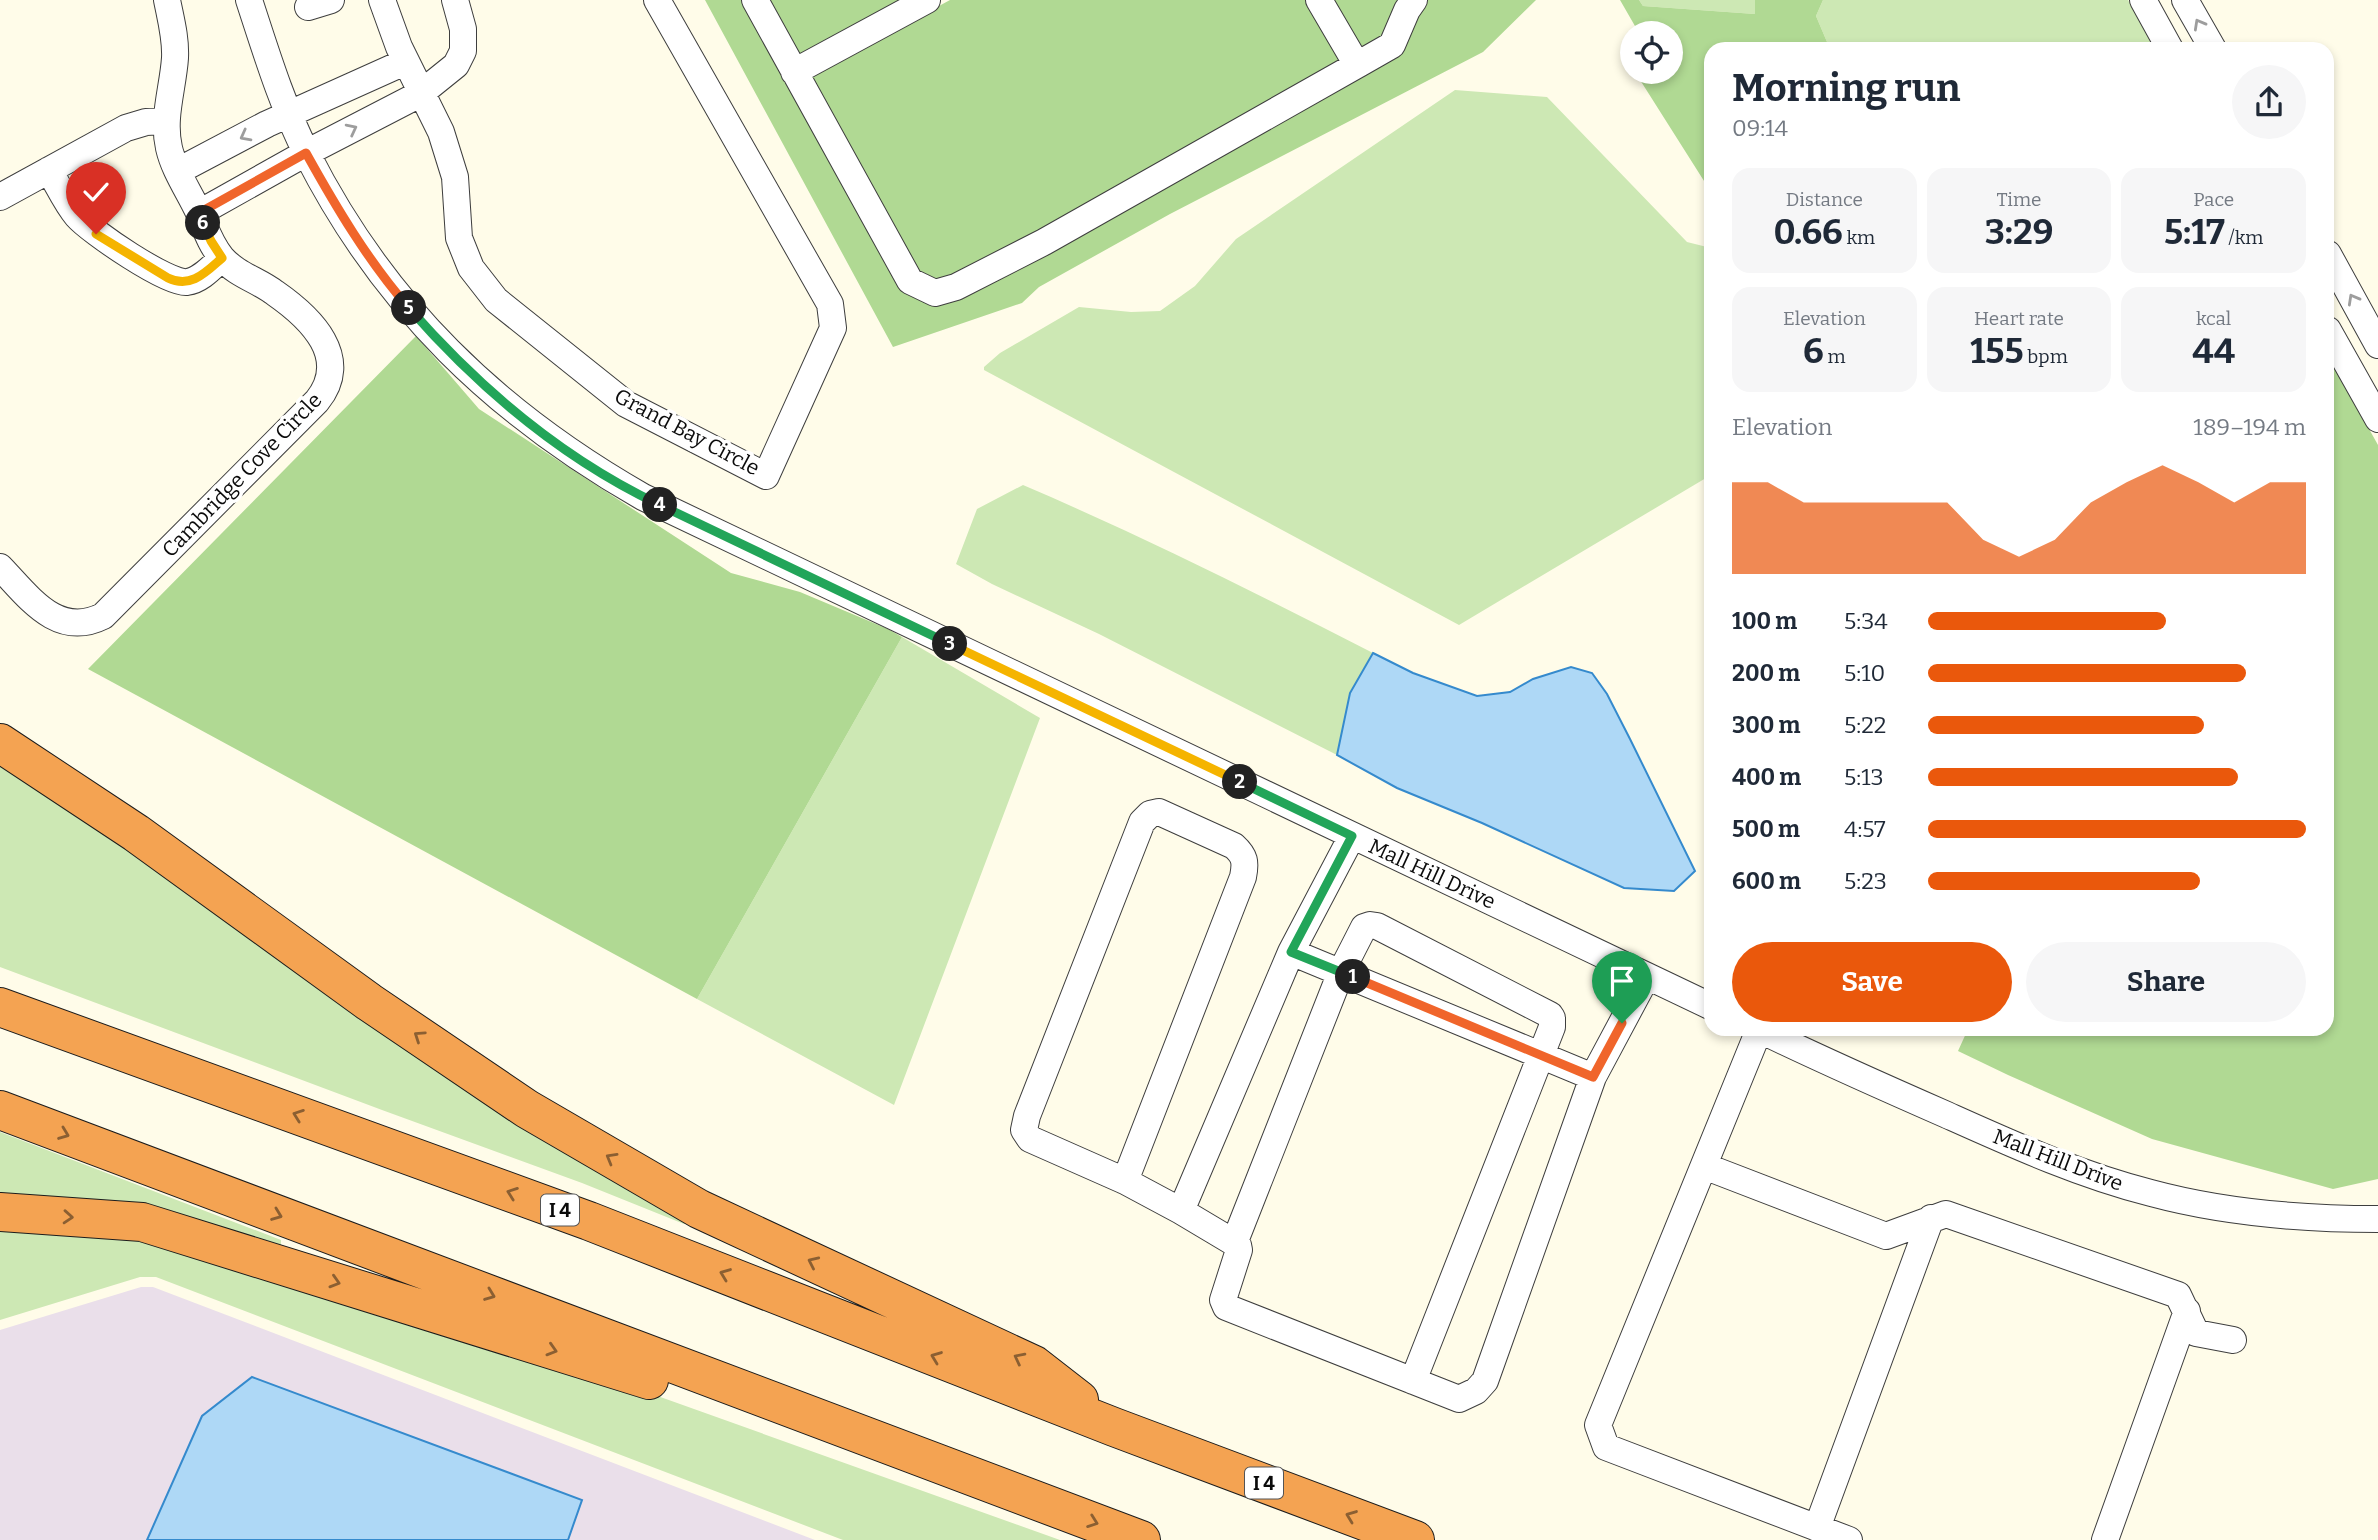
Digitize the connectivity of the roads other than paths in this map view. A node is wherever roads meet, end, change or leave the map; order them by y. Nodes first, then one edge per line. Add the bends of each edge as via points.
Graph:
1 (167, 0) edge
2 (249, 0) edge
3 (383, 0) edge
4 (455, 0) edge
5 (657, 0) edge
6 (755, 0) edge
7 (927, 0) edge
8 (1319, 0) edge
9 (1415, 0) edge
10 (2143, 0) edge
11 (2185, 0) edge
12 (2166, 42) edge
13 (2209, 42) edge
14 (405, 62) junction
15 (1357, 65) junction
16 (794, 72) junction
17 (364, 80) junction
18 (420, 94) junction
19 (289, 114) junction
20 (381, 114) junction
21 (166, 121) junction
22 (306, 153) junction
23 (50, 170) junction
24 (178, 171) junction
25 (0, 197) edge
26 (199, 213) junction
27 (222, 258) junction
28 (2334, 265) edge
29 (2334, 341) edge
30 (2378, 345) edge
31 (2378, 419) edge
32 (0, 568) edge
33 (0, 743) edge
34 (1352, 836) junction
35 (1291, 952) junction
36 (1341, 972) junction
37 (1647, 976) junction
38 (1704, 1003) edge
39 (0, 1007) edge
40 (1755, 1036) edge
41 (1773, 1036) edge
42 (1539, 1055) junction
43 (1593, 1077) junction
44 (0, 1110) edge
45 (1704, 1166) junction
46 (1125, 1181) junction
47 (1181, 1210) junction
48 (0, 1212) edge
49 (1931, 1218) junction
50 (2378, 1219) edge
51 (1235, 1241) junction
52 (2187, 1311) junction
53 (2233, 1340) dead end
54 (1413, 1381) junction
55 (1114, 1427) junction
56 (1045, 1504) junction
57 (1817, 1528) junction
58 (1141, 1540) edge
59 (1415, 1540) edge
60 (1849, 1540) edge
61 (2105, 1540) edge

1 - 21 street, Cambridge Cove Circle via 175,38
2 - 19 street, Mall Hill Drive
3 - 14 street, Grand Bay Circle
4 - 18 street via 463,51 456,65
5 - 18 street, Grand Bay Circle via 830,304 833,328 766,476 626,404 496,300 471,268 459,238 456,177 441,132
6 - 16 street
7 - 16 street
8 - 15 street
9 - 15 street via 1392,45
10 - 12 street
13 -> 11 street
14 - 17 street
14 - 18 street, Grand Bay Circle
15 - 16 street via 1044,242 935,293 911,281
17 - 19 street
17 - 20 street
18 - 20 street
19 - 22 street, Mall Hill Drive
19 -> 24 street
22 -> 20 street
21 - 23 street via 126,128
21 - 24 street, Cambridge Cove Circle via 168,146
22 - 26 street
22 - 34 street, Mall Hill Drive via 372,261 426,327 485,387 569,452 643,497
23 - 25 street
23 - 27 street via 86,226 175,282 200,277
24 - 26 street, Cambridge Cove Circle
26 - 27 street, Cambridge Cove Circle
27 - 32 street, Cambridge Cove Circle via 274,292 325,342 331,361 324,393 103,616 81,623 53,617
30 -> 28 street
29 - 31 street
55 -> 33 highway via 1034,1365 699,1209 527,1110 136,833
34 - 35 street
34 - 37 street, Mall Hill Drive
35 - 36 street
35 - 47 street
36 - 42 street
36 - 42 street via 1360,931 1377,926 1550,1015 1553,1023
36 - 51 street
37 - 38 street, Mall Hill Drive
37 - 43 street
55 -> 39 highway, I 4 via 589,1221
40 - 45 street
41 - 50 street, Mall Hill Drive via 2094,1177 2233,1210 2321,1219
42 - 43 street
42 - 54 street
43 - 54 street via 1485,1381 1460,1398
44 -> 56 highway
45 - 49 street via 1886,1237
45 - 57 street via 1598,1425 1606,1447
46 - 46 street via 1030,1139 1024,1130 1142,822 1159,811 1234,846 1246,864
46 - 47 street
47 - 51 street
48 -> 56 highway via 142,1222
49 - 52 street via 1946,1214 2178,1295
49 - 57 street
51 - 54 street via 1239,1250 1223,1300 1226,1307
52 - 53 street via 2196,1333
52 - 61 street
59 -> 55 highway, I 4
56 -> 58 highway
57 - 60 street

